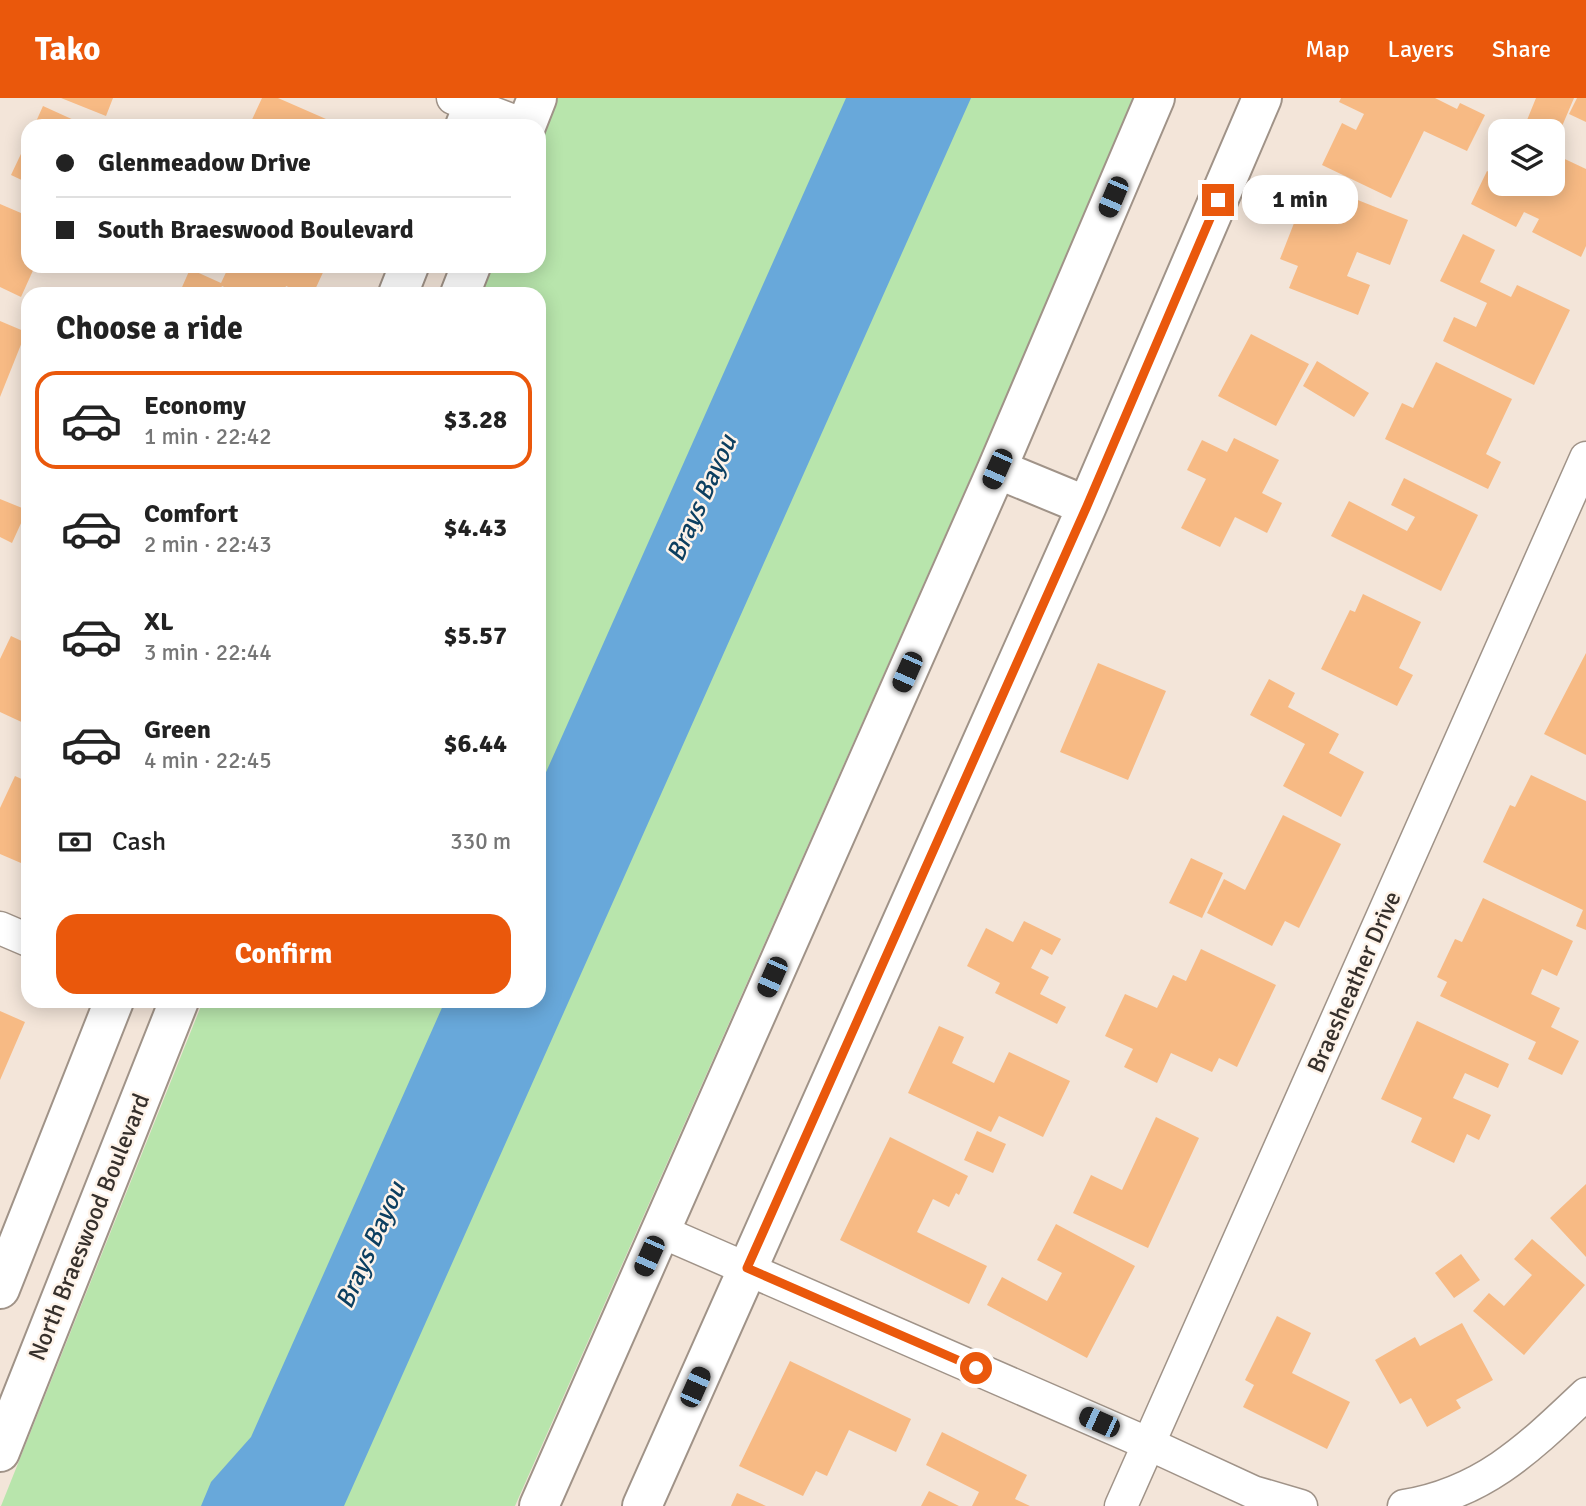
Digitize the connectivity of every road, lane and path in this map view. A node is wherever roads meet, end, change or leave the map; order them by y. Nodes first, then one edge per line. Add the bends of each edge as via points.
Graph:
1 (537, 98) edge
2 (1155, 98) edge
3 (1262, 98) edge
4 (467, 107) edge
5 (504, 119) edge
6 (529, 119) edge
7 (1586, 458) edge
8 (997, 469) junction
9 (1087, 506) junction
10 (0, 928) edge
11 (21, 937) edge
12 (111, 1008) edge
13 (176, 1008) edge
14 (660, 1231) junction
15 (747, 1268) junction
16 (0, 1289) edge
17 (1586, 1394) edge
18 (1149, 1444) junction
19 (0, 1452) edge
20 (539, 1506) edge
21 (642, 1506) edge
22 (1121, 1506) edge
23 (1301, 1506) edge
24 (1404, 1506) edge

1 - 6 main road
2 - 8 main road
3 - 9 main road
4 - 5 street
7 - 18 street, Braesheather Drive
8 - 9 main road
8 - 14 main road
9 - 15 main road
10 - 11 street
12 - 16 main road
13 - 19 main road, North Braeswood Boulevard
14 - 15 street
14 - 20 main road
15 - 18 street
15 - 21 main road
17 - 24 street via 1496,1472 1425,1503
18 - 22 street, Braesheather Drive
18 - 23 street via 1254,1492

